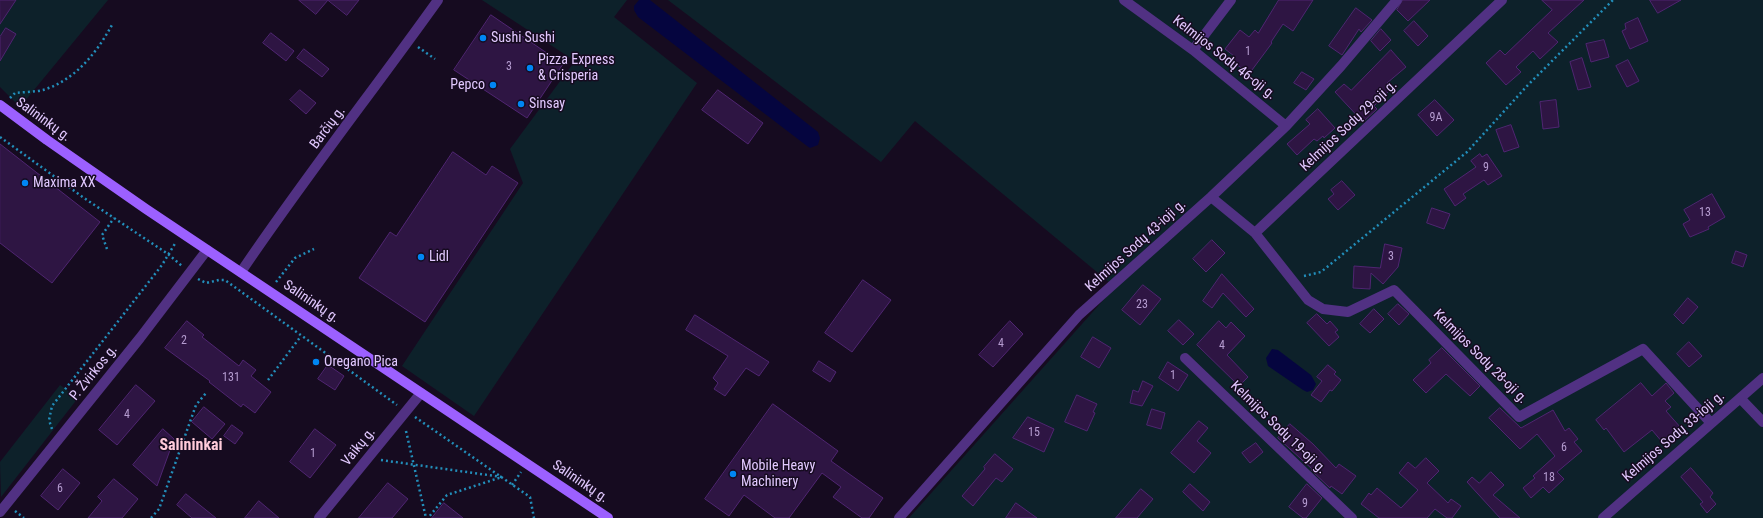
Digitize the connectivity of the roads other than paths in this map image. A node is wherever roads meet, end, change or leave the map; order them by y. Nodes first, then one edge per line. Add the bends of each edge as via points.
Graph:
1 (438, 0) edge
2 (1124, 0) edge
3 (1231, 0) edge
4 (1397, 0) edge
5 (1502, 0) edge
6 (1193, 50) junction
7 (1, 106) edge
8 (1286, 126) junction
9 (1211, 198) junction
10 (1255, 233) junction
11 (207, 250) junction
12 (240, 272) junction
13 (1185, 358) dead end
14 (1763, 378) edge
15 (420, 393) junction
16 (1740, 398) junction
17 (1763, 422) edge
18 (1711, 423) junction
19 (0, 512) edge
20 (1615, 514) edge
21 (319, 518) edge
22 (608, 518) edge
23 (899, 518) edge
24 (1352, 518) edge
25 (1603, 518) edge

1 - 12 street, Barčių g.
2 - 6 street, Kelmijos Sodų 46-oji g.
3 - 6 street
4 - 8 street, Kelmijos Sodų 43-ioji g.
5 - 10 street, Kelmijos Sodų 29-oji g.
6 - 8 street, Kelmijos Sodų 46-oji g.
7 - 11 main road, Salininkų g.
8 - 9 street, Kelmijos Sodų 43-ioji g.
9 - 10 street
9 - 23 street, Kelmijos Sodų 43-ioji g. via 1079,315
10 - 18 street, Kelmijos Sodų 28-oji g. via 1308,300 1323,309 1348,312 1394,290 1519,417 1643,349
11 - 12 main road, Salininkų g.
11 - 19 street, P. Žvirkos g.
12 - 15 main road, Salininkų g.
13 - 24 street, Kelmijos Sodų 19-oji g.
14 - 16 street, Kelmijos Sodų 33-ioji g.
15 - 21 street, Vaikų g.
15 - 22 main road, Salininkų g.
16 - 17 street
16 - 18 street, Kelmijos Sodų 33-ioji g.
18 - 20 street, Kelmijos Sodų 33-ioji g.
20 - 25 street, Kelmijos Sodų 33-ioji g.

